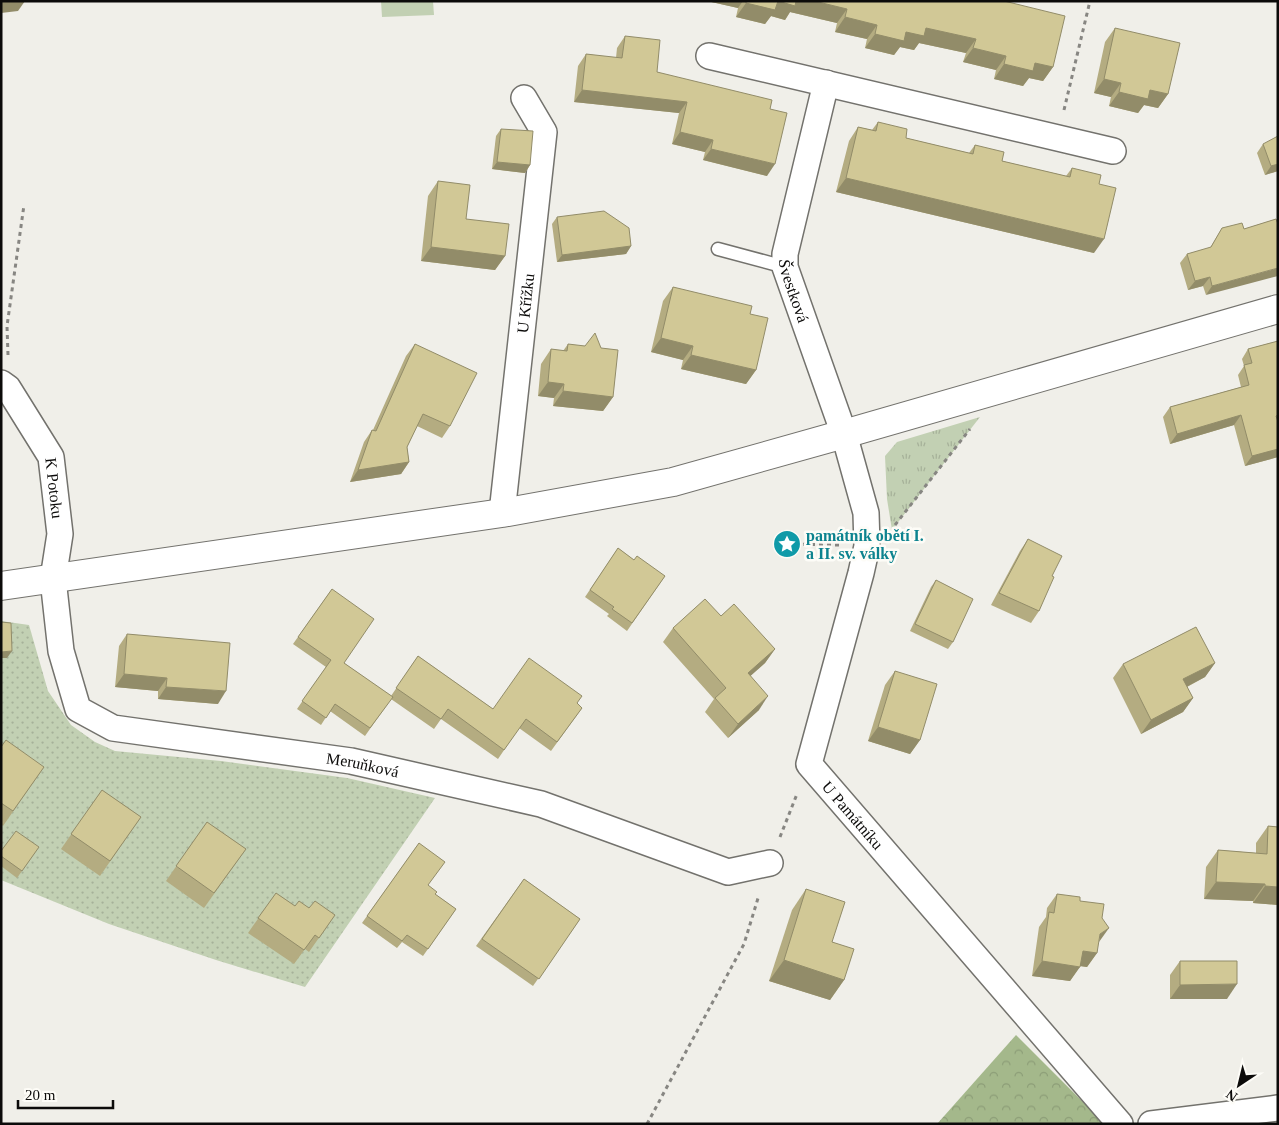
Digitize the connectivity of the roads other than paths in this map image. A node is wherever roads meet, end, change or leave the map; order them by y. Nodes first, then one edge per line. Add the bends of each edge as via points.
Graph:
1 (709, 56) dead end
2 (826, 83) junction
3 (524, 98) dead end
4 (1113, 151) dead end
5 (718, 249) dead end
6 (785, 267) junction
7 (1278, 309) edge
8 (5, 386) edge
9 (844, 434) junction
10 (502, 513) junction
11 (53, 579) junction
12 (1, 586) edge
13 (770, 863) road end
14 (1278, 1108) edge
15 (1120, 1124) edge
16 (1151, 1124) edge

1 - 2 street
2 - 4 street
2 - 6 street, Švestková via 785,254
3 - 10 street, U Křížku via 544,132
5 - 6 lane
6 - 9 street, Švestková
7 - 9 street
8 - 11 street, K Potoku via 51,457 60,534
9 - 10 street via 673,482
9 - 15 street, U Památníku via 866,513 867,546 809,764
10 - 11 street
11 - 12 street
11 - 13 street, Meruňková via 61,651 78,709 113,728 351,761 542,804 728,872
14 - 16 street

